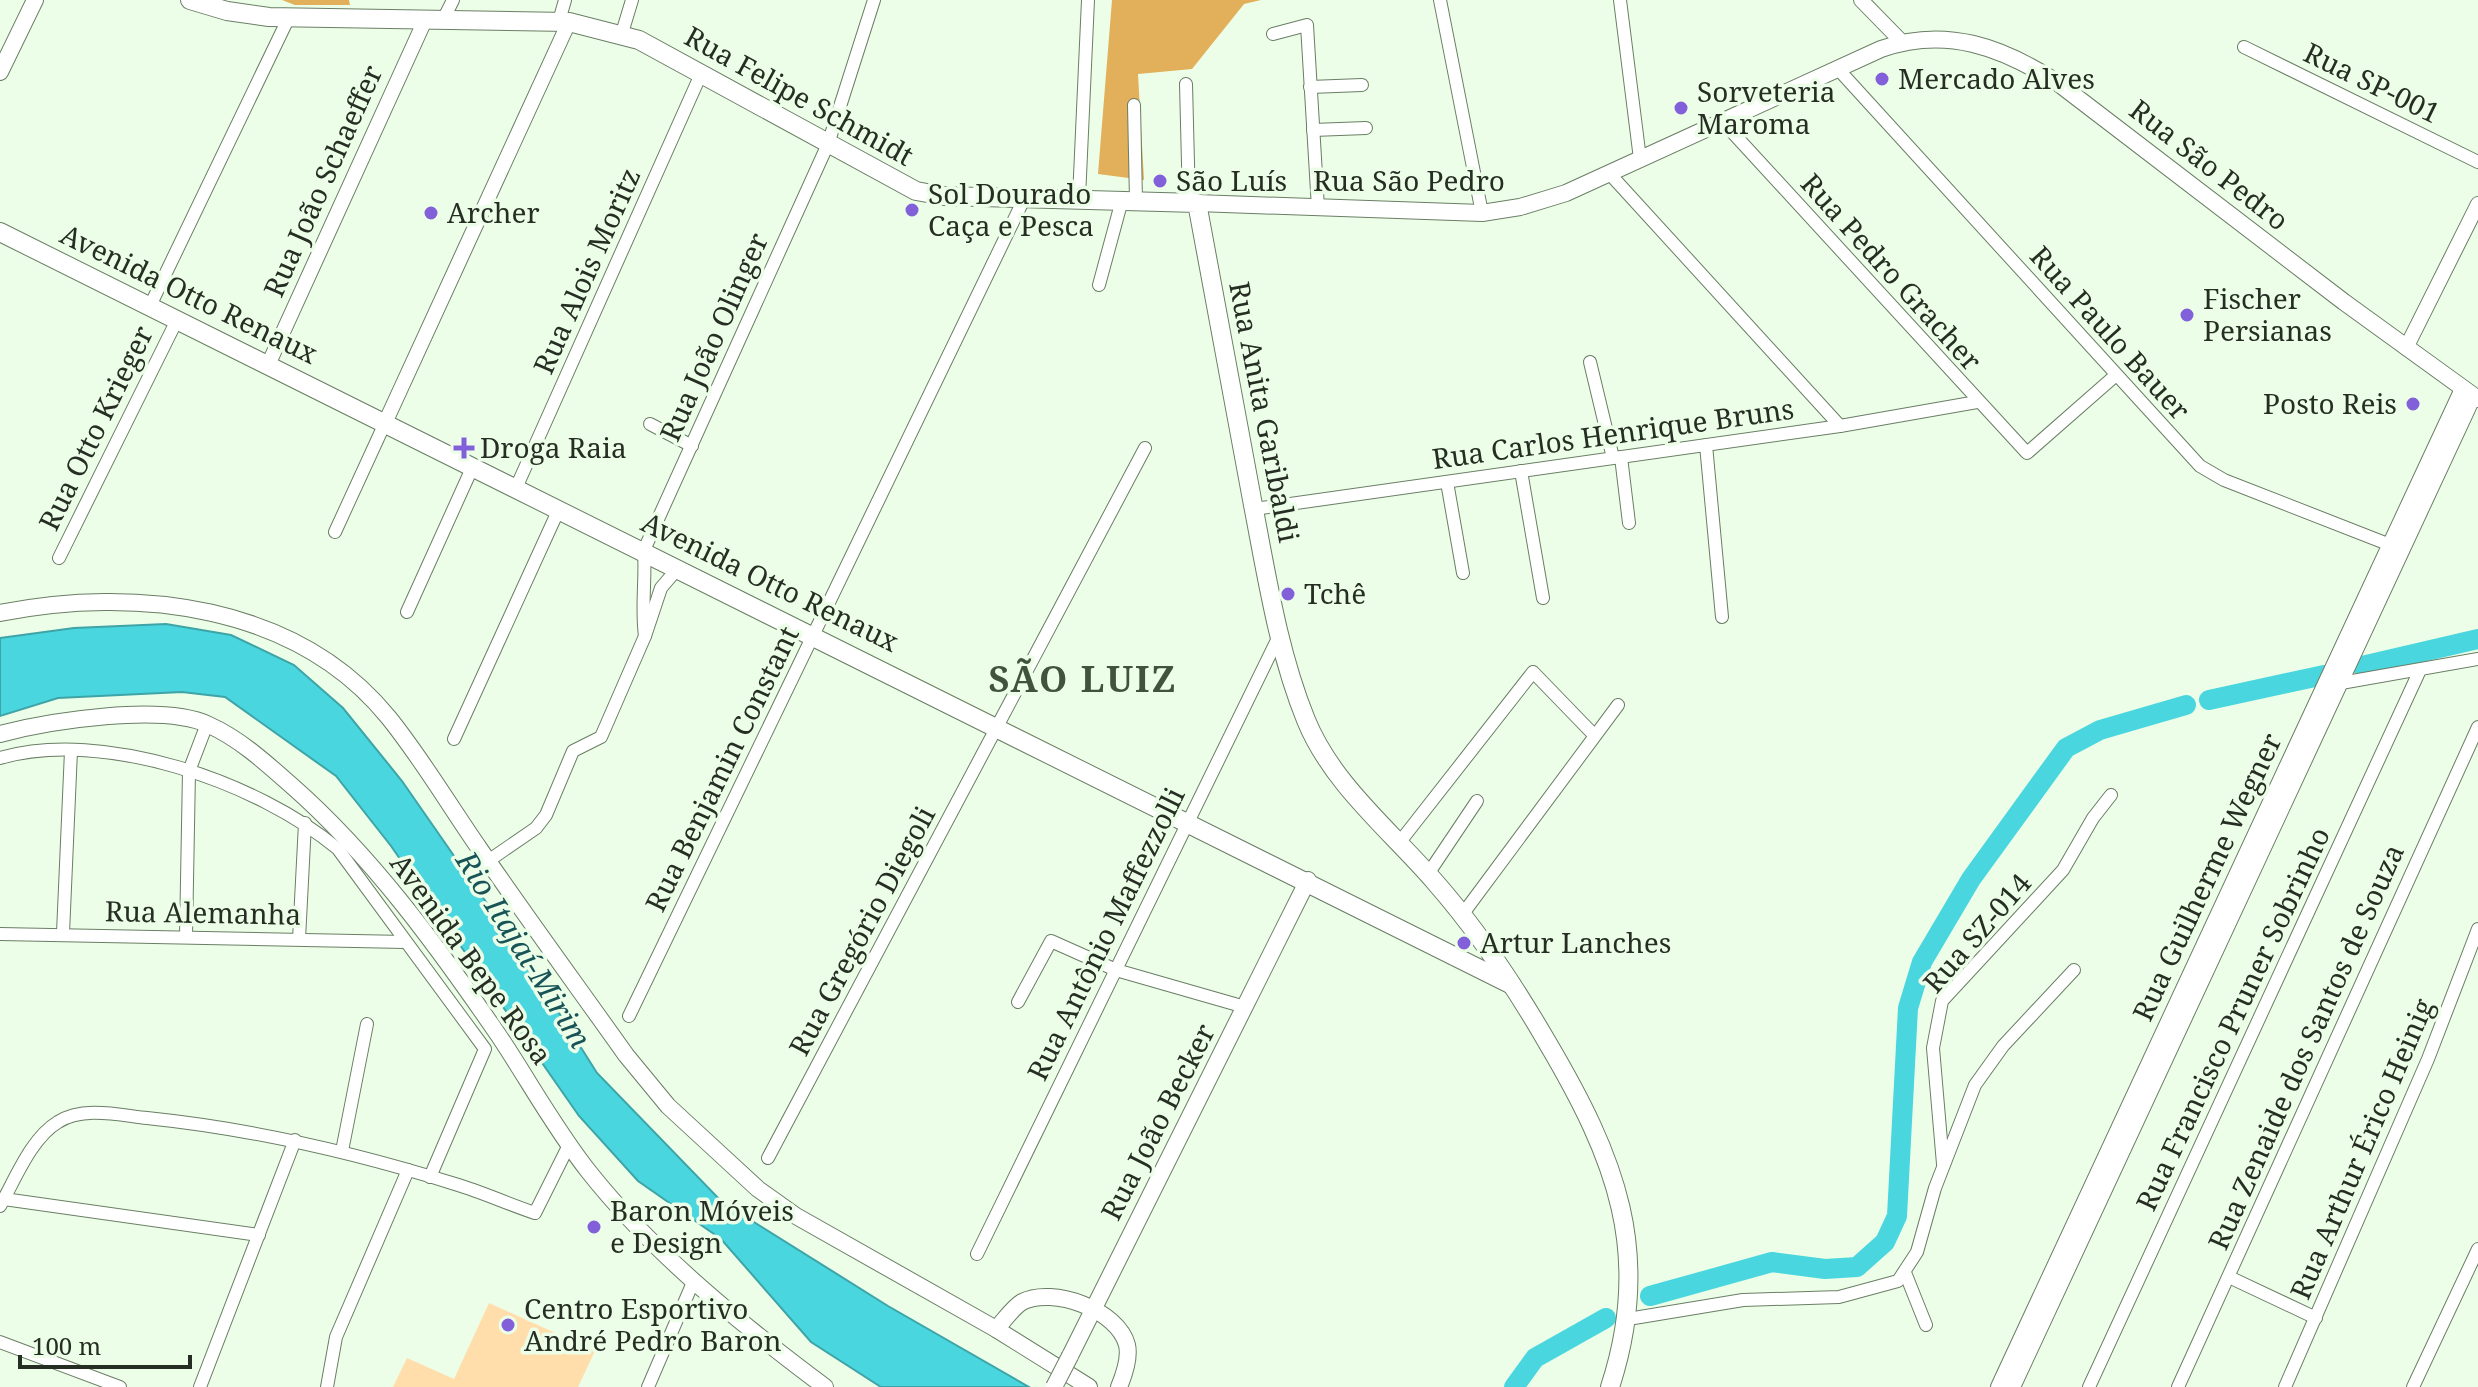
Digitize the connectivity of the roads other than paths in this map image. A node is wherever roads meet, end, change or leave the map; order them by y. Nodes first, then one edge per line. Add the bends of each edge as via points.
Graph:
1 (35, 0) edge
2 (190, 0) edge
3 (453, 0) edge
4 (565, 0) edge
5 (632, 0) edge
6 (874, 0) edge
7 (1088, 0) edge
8 (1440, 0) edge
9 (1620, 0) edge
10 (1861, 0) edge
11 (289, 17) junction
12 (435, 18) junction
13 (564, 22) junction
14 (622, 33) junction
15 (1273, 34) dead end
16 (1902, 42) junction
17 (2244, 47) dead end
18 (1838, 69) junction
19 (0, 72) edge
20 (701, 74) junction
21 (1186, 84) dead end
22 (1362, 85) dead end
23 (1310, 87) junction
24 (1134, 105) dead end
25 (1722, 121) junction
26 (1366, 128) dead end
27 (1313, 130) junction
28 (828, 144) junction
29 (1640, 159) junction
30 (2478, 162) edge
31 (1609, 173) junction
32 (1025, 197) junction
33 (1079, 198) junction
34 (1129, 200) junction
35 (1193, 203) junction
36 (2478, 204) edge
37 (1318, 208) junction
38 (1482, 213) junction
39 (0, 232) edge
40 (1099, 285) dead end
41 (150, 306) junction
42 (177, 320) junction
43 (2406, 348) junction
44 (1590, 362) dead end
45 (268, 365) junction
46 (2116, 375) junction
47 (2471, 394) edge
48 (1977, 402) junction
49 (385, 423) junction
50 (650, 424) dead end
51 (1840, 426) junction
52 (1706, 445) junction
53 (692, 446) junction
54 (1145, 448) dead end
55 (1617, 458) junction
56 (473, 466) junction
57 (1521, 471) junction
58 (1447, 482) junction
59 (516, 488) junction
60 (559, 509) junction
61 (1254, 509) junction
62 (1629, 523) dead end
63 (335, 532) dead end
64 (2396, 547) junction
65 (644, 550) junction
66 (59, 558) dead end
67 (678, 568) junction
68 (1463, 573) dead end
69 (1543, 598) dead end
70 (407, 612) dead end
71 (0, 613) edge
72 (1722, 617) dead end
73 (813, 635) junction
74 (645, 636) junction
75 (1279, 636) junction
76 (2478, 659) edge
77 (2420, 670) junction
78 (2334, 681) junction
79 (1618, 705) dead end
80 (207, 724) junction
81 (997, 726) junction
82 (2478, 727) edge
83 (0, 734) edge
84 (1594, 735) junction
85 (454, 739) dead end
86 (71, 751) junction
87 (0, 758) edge
88 (189, 771) junction
89 (2111, 795) dead end
90 (1477, 801) dead end
91 (1188, 821) junction
92 (305, 823) junction
93 (1399, 843) junction
94 (488, 861) junction
95 (1428, 874) junction
96 (1308, 880) junction
97 (1462, 915) junction
98 (2478, 929) edge
99 (63, 933) junction
100 (0, 934) edge
101 (186, 936) junction
102 (1479, 937) junction
103 (299, 939) junction
104 (405, 942) junction
105 (1467, 962) junction
106 (1116, 970) junction
107 (2074, 970) dead end
108 (1513, 985) junction
109 (1018, 1002) dead end
110 (1245, 1007) junction
111 (629, 1016) dead end
112 (367, 1024) dead end
113 (295, 1140) junction
114 (569, 1145) junction
115 (342, 1151) junction
116 (768, 1158) dead end
117 (1943, 1168) junction
118 (408, 1170) junction
119 (430, 1177) junction
120 (2, 1203) edge
121 (259, 1235) junction
122 (2071, 1246) junction
123 (2478, 1249) edge
124 (977, 1254) dead end
125 (1906, 1275) junction
126 (2229, 1277) junction
127 (694, 1280) junction
128 (1093, 1311) junction
129 (2316, 1318) junction
130 (1628, 1319) junction
131 (1926, 1325) dead end
132 (996, 1329) junction
133 (0, 1342) edge
134 (822, 1386) edge
135 (120, 1387) edge
136 (200, 1387) edge
137 (327, 1387) edge
138 (648, 1387) edge
139 (1054, 1387) edge
140 (1089, 1387) edge
141 (1119, 1387) edge
142 (1610, 1387) edge
143 (1999, 1387) edge
144 (2012, 1387) edge
145 (2089, 1387) edge
146 (2178, 1387) edge
147 (2285, 1387) edge
148 (2413, 1387) edge

1 - 19 main road
2 - 11 main road, Rua Felipe Schmidt via 248,15
3 - 12 street
4 - 13 street
5 - 14 street
6 - 28 street, Rua João Olinger
7 - 33 street
8 - 38 street
9 - 29 street
10 - 16 street
11 - 12 main road, Rua Felipe Schmidt
11 - 41 street
12 - 13 main road, Rua Felipe Schmidt
12 - 45 street, Rua João Schaeffer
13 - 14 main road, Rua Felipe Schmidt
13 - 49 street
14 - 20 main road, Rua Felipe Schmidt
15 - 23 street via 1307,25
16 - 18 main road, Rua São Pedro
16 - 43 main road, Rua São Pedro via 1962,40 2028,64
17 - 30 street, Rua SP-001
18 - 25 main road, Rua São Pedro
18 - 46 street, Rua Paulo Bauer
20 - 28 main road, Rua Felipe Schmidt
20 - 59 street, Rua Alois Moritz
21 - 35 street
22 - 23 street
23 - 27 street
24 - 34 street
25 - 29 main road, Rua São Pedro
25 - 48 street, Rua Pedro Gracher
26 - 27 street
27 - 37 street
28 - 32 main road, Rua Felipe Schmidt via 916,191
28 - 53 street, Rua João Olinger
29 - 31 main road, Rua São Pedro
31 - 38 main road, Rua São Pedro via 1543,201
31 - 51 street
32 - 33 main road, Rua Felipe Schmidt
32 - 73 street, Rua Benjamin Constant
33 - 34 main road, Rua Felipe Schmidt
34 - 35 main road, Rua Felipe Schmidt
34 - 40 street
35 - 37 main road, Rua São Pedro
35 - 61 main road, Rua Anita Garibaldi
36 - 43 street
37 - 38 main road, Rua São Pedro
39 - 41 main road, Avenida Otto Renaux
41 - 42 main road, Avenida Otto Renaux
42 - 45 main road, Avenida Otto Renaux
42 - 66 street, Rua Otto Krieger
43 - 47 main road, Rua São Pedro
44 - 55 street
45 - 49 main road, Avenida Otto Renaux
46 - 48 street, Rua Pedro Gracher via 2027,453
46 - 64 street, Rua Paulo Bauer via 2190,458 2210,473
47 - 64 main road, Rua Guilherme Wegner
48 - 51 street, Rua Carlos Henrique Bruns
49 - 56 main road, Avenida Otto Renaux
49 - 63 street
50 - 53 street
51 - 52 street, Rua Carlos Henrique Bruns
52 - 55 street, Rua Carlos Henrique Bruns
52 - 72 street
53 - 65 street, Rua João Olinger
54 - 81 street, Rua Gregório Diegoli
55 - 57 street, Rua Carlos Henrique Bruns
55 - 62 street
56 - 59 main road, Avenida Otto Renaux
56 - 70 street
57 - 58 street, Rua Carlos Henrique Bruns
57 - 69 street
58 - 61 street, Rua Carlos Henrique Bruns
58 - 68 street
59 - 60 main road, Avenida Otto Renaux
60 - 65 main road, Avenida Otto Renaux
60 - 85 street
61 - 75 main road, Rua Anita Garibaldi
64 - 78 main road, Rua Guilherme Wegner
65 - 67 main road, Avenida Otto Renaux
65 - 74 street
67 - 73 main road, Avenida Otto Renaux
67 - 74 street via 661,588
71 - 94 main road via 50,603 188,606 281,636 322,657 388,717
73 - 81 main road, Avenida Otto Renaux
73 - 111 street, Rua Benjamin Constant
74 - 94 street via 601,737 573,751 536,828
75 - 91 street, Rua Antônio Maffezzolli
75 - 93 main road, Rua Anita Garibaldi via 1315,740 1336,773
76 - 77 street
77 - 78 street
77 - 145 street, Rua Francisco Pruner Sobrinho
78 - 122 main road, Rua Guilherme Wegner
79 - 84 street
80 - 83 main road, Avenida Bepe Rosa via 160,715
80 - 88 street
80 - 114 main road, Avenida Bepe Rosa via 268,765 361,853 483,1014
81 - 91 main road, Avenida Otto Renaux
81 - 116 street, Rua Gregório Diegoli
82 - 126 street, Rua Zenaide dos Santos de Souza
84 - 93 street via 1533,672
84 - 97 street
86 - 87 street
86 - 88 street
86 - 99 street
88 - 92 street
88 - 101 street
89 - 117 street, Rua SZ-014 via 2063,870 1942,1001 1933,1048
90 - 95 street
91 - 96 main road, Avenida Otto Renaux
91 - 106 street, Rua Antônio Maffezzolli
92 - 103 street
92 - 104 street via 348,860
93 - 95 main road, Rua Anita Garibaldi
94 - 132 main road via 626,1055 668,1106 728,1163 796,1216
95 - 97 main road, Rua Anita Garibaldi
96 - 105 main road, Avenida Otto Renaux
96 - 110 main road, Rua João Becker
97 - 102 main road, Rua Anita Garibaldi
98 - 129 street, Rua Arthur Érico Heinig
99 - 100 street, Rua Alemanha
99 - 101 street, Rua Alemanha
101 - 103 street, Rua Alemanha
102 - 105 main road via 1479,953
102 - 108 main road, Rua Anita Garibaldi
103 - 104 street, Rua Alemanha
104 - 119 street via 485,1049
105 - 108 main road, Avenida Otto Renaux
106 - 109 street via 1051,941
106 - 110 street
106 - 124 street, Rua Antônio Maffezzolli
107 - 117 street via 1982,1073
108 - 130 main road, Rua Anita Garibaldi via 1583,1105 1610,1166 1625,1226
110 - 128 main road, Rua João Becker
112 - 115 street
113 - 115 street
113 - 120 street via 196,1121 77,1115 59,1120 44,1134
113 - 121 street
114 - 119 street via 535,1213
114 - 127 main road, Avenida Bepe Rosa
115 - 118 street
117 - 125 street
118 - 119 street
118 - 137 street via 336,1337
120 - 121 street
121 - 136 street
122 - 143 main road, Rua Guilherme Wegner
122 - 144 main road, Rua Guilherme Wegner
123 - 148 street
125 - 130 street via 1889,1286 1849,1296 1743,1300
125 - 131 street
126 - 129 street
126 - 146 street, Rua Zenaide dos Santos de Souza
127 - 134 main road, Avenida Bepe Rosa
127 - 138 street
128 - 132 main road via 1046,1296 1022,1302
128 - 139 main road, Rua João Becker, bridge
128 - 141 main road via 1118,1327 1126,1341
129 - 147 street, Rua Arthur Érico Heinig
130 - 142 main road, Rua Anita Garibaldi
132 - 140 main road
133 - 135 street

